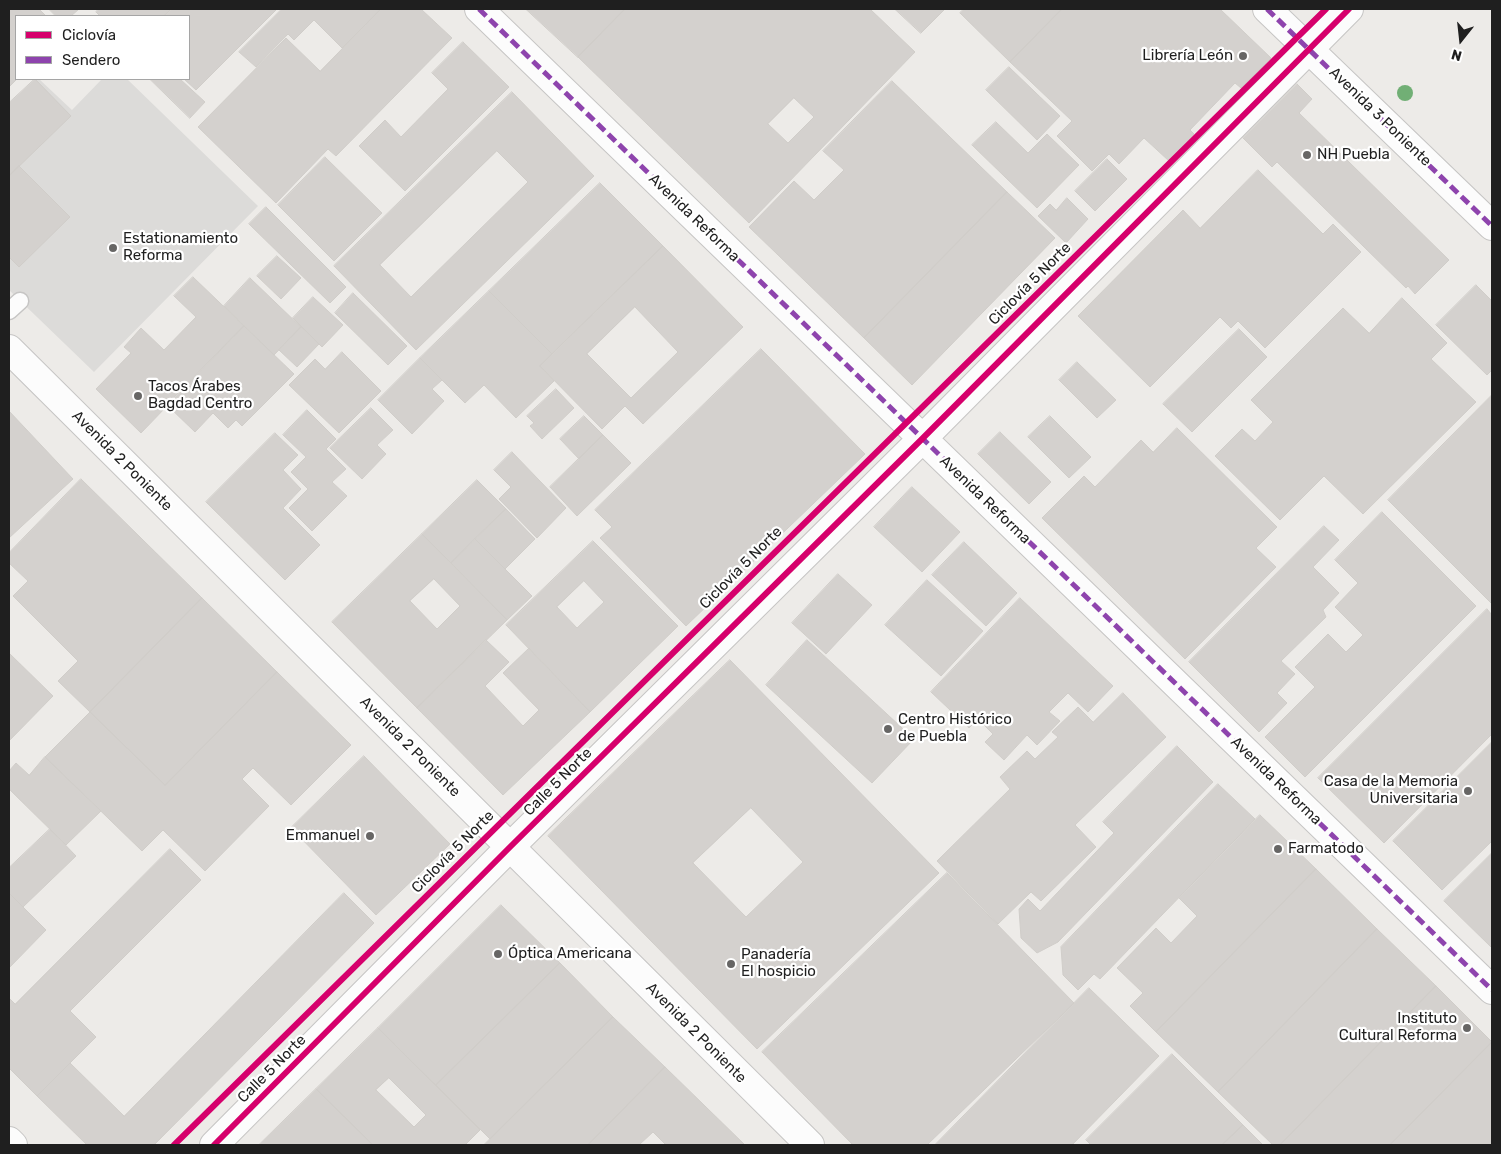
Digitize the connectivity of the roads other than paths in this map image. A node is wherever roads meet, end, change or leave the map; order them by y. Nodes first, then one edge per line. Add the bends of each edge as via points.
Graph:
1 (479, 9) edge
2 (1267, 9) edge
3 (1349, 9) edge
4 (1309, 49) junction
5 (1492, 226) edge
6 (9, 349) edge
7 (922, 439) junction
8 (509, 848) junction
9 (1492, 990) edge
10 (9, 1141) edge
11 (13, 1145) edge
12 (214, 1145) edge
13 (810, 1145) edge

1 - 7 street, Avenida Reforma
2 - 4 street, Avenida 3 Poniente
3 - 4 street, Calle 5 Norte
4 - 5 street, Avenida 3 Poniente
4 - 7 street, Calle 5 Norte
6 - 8 street, Avenida 2 Poniente
7 - 8 street, Calle 5 Norte
7 - 9 street, Avenida Reforma
8 - 12 street, Calle 5 Norte
8 - 13 street, Avenida 2 Poniente
10 - 11 street

